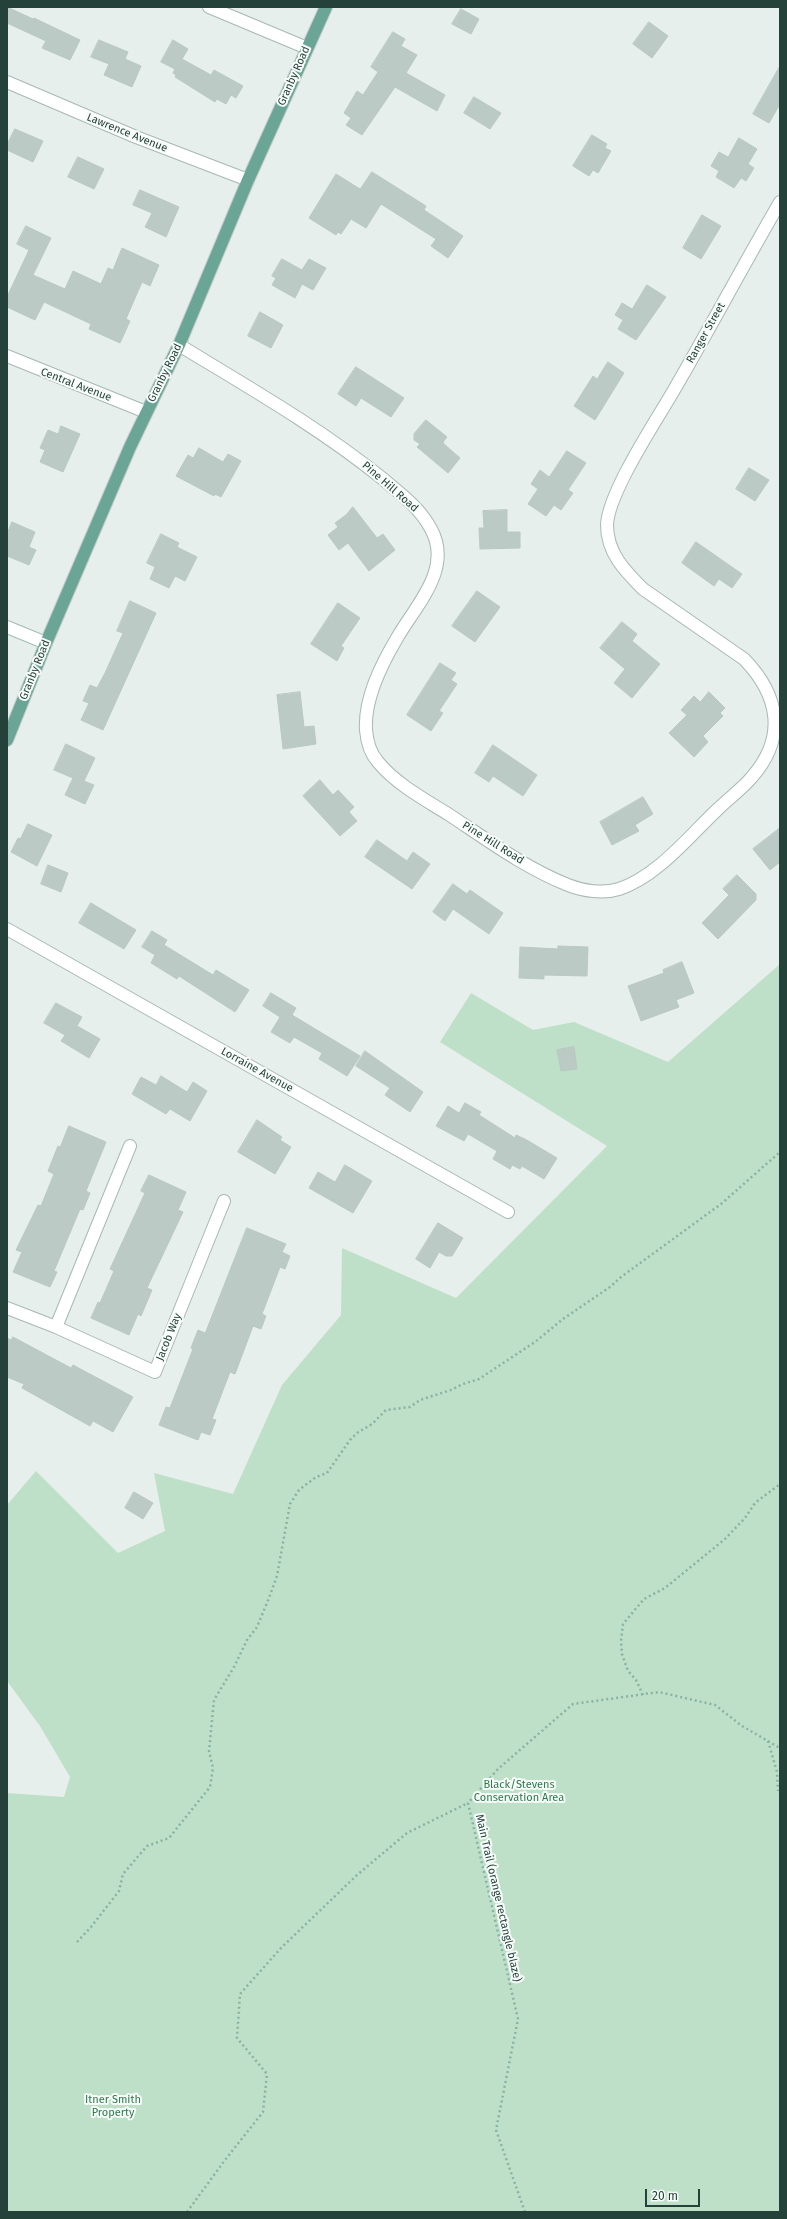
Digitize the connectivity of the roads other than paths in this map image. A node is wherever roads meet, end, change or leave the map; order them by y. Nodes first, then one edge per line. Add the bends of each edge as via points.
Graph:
1 (209, 7) edge
2 (326, 7) edge
3 (307, 48) junction
4 (7, 82) edge
5 (248, 180) junction
6 (780, 202) edge
7 (179, 345) junction
8 (7, 356) edge
9 (146, 412) junction
10 (632, 465) joint
11 (7, 626) edge
12 (46, 643) junction
13 (7, 740) edge
14 (7, 929) edge
15 (130, 1146) dead end
16 (224, 1201) dead end
17 (508, 1212) dead end
18 (7, 1308) edge
19 (56, 1327) junction

1 - 3 street
2 - 3 main road, Granby Road
3 - 5 main road, Granby Road
4 - 5 street, Lawrence Avenue via 129,134
5 - 7 main road, Granby Road
6 - 10 street, Ranger Street
7 - 9 main road, Granby Road
7 - 10 street, Pine Hill Road via 296,417 366,465 412,504 423,516 436,539 438,563 429,587 397,637 383,664 368,704 367,740 378,764 417,795 530,866 569,886 594,891 618,889 634,882 682,844 758,770 770,749 774,732 772,703 767,691 744,659 644,589 615,558 608,537 608,517 612,501
8 - 9 street, Central Avenue
9 - 12 main road, Granby Road
11 - 12 street
12 - 13 main road, Granby Road
14 - 17 street, Lorraine Avenue
15 - 19 street
16 - 19 street, Jacob Way via 155,1372
18 - 19 street, Jacob Way

